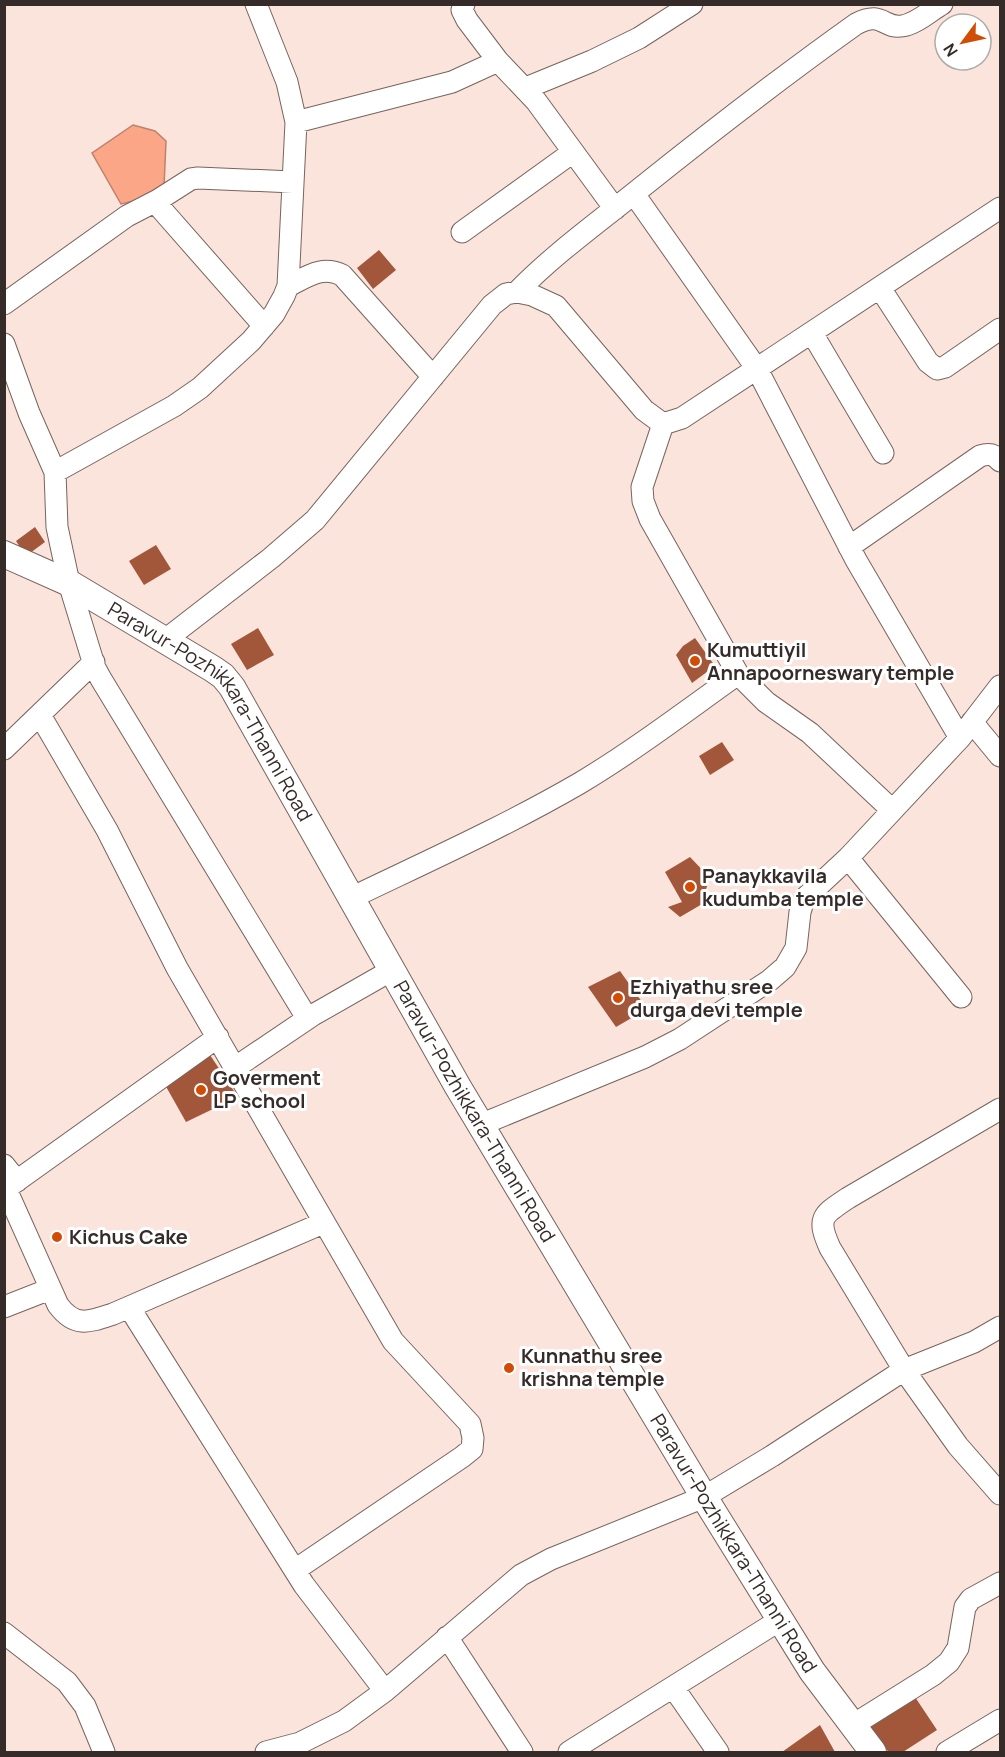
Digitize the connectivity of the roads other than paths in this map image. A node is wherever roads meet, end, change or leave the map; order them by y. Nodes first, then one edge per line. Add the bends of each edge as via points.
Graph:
1 (256, 4) edge
2 (464, 4) edge
3 (692, 4) edge
4 (942, 4) edge
5 (498, 61) junction
6 (526, 88) junction
7 (296, 122) junction
8 (573, 152) junction
9 (293, 182) junction
10 (634, 194) junction
11 (155, 202) junction
12 (1000, 208) edge
13 (615, 209) junction
14 (462, 232) dead end
15 (288, 286) junction
16 (880, 288) junction
17 (517, 292) junction
18 (4, 304) edge
19 (264, 326) junction
20 (1000, 329) edge
21 (812, 333) junction
22 (4, 344) edge
23 (757, 369) junction
24 (433, 377) junction
25 (663, 424) junction
26 (884, 453) dead end
27 (1000, 461) edge
28 (55, 472) junction
29 (849, 547) junction
30 (4, 554) edge
31 (69, 583) junction
32 (165, 640) junction
33 (94, 662) junction
34 (738, 674) junction
35 (1000, 686) edge
36 (40, 715) junction
37 (966, 730) junction
38 (4, 749) edge
39 (1000, 756) edge
40 (892, 810) junction
41 (848, 858) junction
42 (351, 898) junction
43 (392, 970) junction
44 (961, 998) dead end
45 (308, 1018) junction
46 (218, 1037) junction
47 (236, 1067) junction
48 (1000, 1109) edge
49 (480, 1125) junction
50 (8, 1181) edge
51 (323, 1223) junction
52 (50, 1288) junction
53 (4, 1307) edge
54 (129, 1307) junction
55 (1000, 1327) edge
56 (904, 1370) junction
57 (1000, 1494) edge
58 (704, 1497) junction
59 (295, 1570) junction
60 (1000, 1583) edge
61 (780, 1620) junction
62 (4, 1633) edge
63 (447, 1637) junction
64 (673, 1687) junction
65 (385, 1691) junction
66 (1000, 1720) edge
67 (853, 1725) junction
68 (104, 1752) edge
69 (266, 1752) edge
70 (522, 1752) edge
71 (569, 1752) edge
72 (718, 1752) edge
73 (873, 1752) edge
74 (947, 1752) edge

1 - 7 street via 287,82
2 - 5 street via 464,15
3 - 6 street via 639,38
4 - 10 street via 902,26 875,18 856,24
5 - 6 street
5 - 7 street via 452,82
6 - 8 street
7 - 9 street
8 - 13 street
8 - 14 street
9 - 11 street via 191,179
9 - 15 street
10 - 13 street
10 - 23 street
11 - 18 street via 127,216
11 - 19 street
12 - 16 street
13 - 17 street
15 - 19 street
15 - 24 street via 323,271 342,275
16 - 20 street via 928,362 937,369
16 - 21 street
17 - 24 street via 499,298
17 - 25 street via 556,306 645,410
19 - 28 street via 200,387 174,406
21 - 23 street
21 - 26 street
22 - 28 street
23 - 25 street via 682,418
23 - 29 street
24 - 32 street via 315,520
25 - 34 street via 642,487 643,501
27 - 29 street via 989,454 980,456
28 - 31 street via 57,527
29 - 37 street
30 - 31 main road, Paravur-Pozhikkara-Thanni Road
31 - 32 main road, Paravur-Pozhikkara-Thanni Road
31 - 33 street
32 - 42 main road, Paravur-Pozhikkara-Thanni Road via 213,669 232,687
33 - 36 street
33 - 45 street via 101,680
34 - 40 street via 766,702 810,733
34 - 42 street via 639,746 579,783 495,830
35 - 37 street
36 - 38 street
36 - 46 street
37 - 39 street
37 - 40 street
40 - 41 street
41 - 44 street
41 - 49 street via 804,899 796,948 785,967 770,980 680,1039 645,1057
42 - 43 main road, Paravur-Pozhikkara-Thanni Road
43 - 45 street
43 - 49 main road, Paravur-Pozhikkara-Thanni Road
45 - 47 street
46 - 47 street
46 - 50 street
47 - 51 street
48 - 56 street via 848,1198 823,1220 822,1231 830,1248
49 - 58 main road, Paravur-Pozhikkara-Thanni Road
50 - 52 street
51 - 54 street
51 - 59 street via 393,1341 470,1424 473,1438 472,1449
52 - 53 street
52 - 54 street via 65,1315 75,1321 92,1321
54 - 59 street
55 - 56 street via 974,1342
56 - 57 street via 958,1446
56 - 58 street
58 - 61 main road, Paravur-Pozhikkara-Thanni Road
58 - 63 street via 521,1575
59 - 65 street
60 - 67 street via 970,1599 962,1616 958,1648 949,1662
61 - 64 street
61 - 67 main road, Paravur-Pozhikkara-Thanni Road
62 - 68 street via 67,1682 85,1706
63 - 65 street
63 - 70 street
64 - 71 street
64 - 72 street
65 - 69 street via 344,1721 300,1743
66 - 74 street
67 - 73 main road, Paravur-Pozhikkara-Thanni Road

